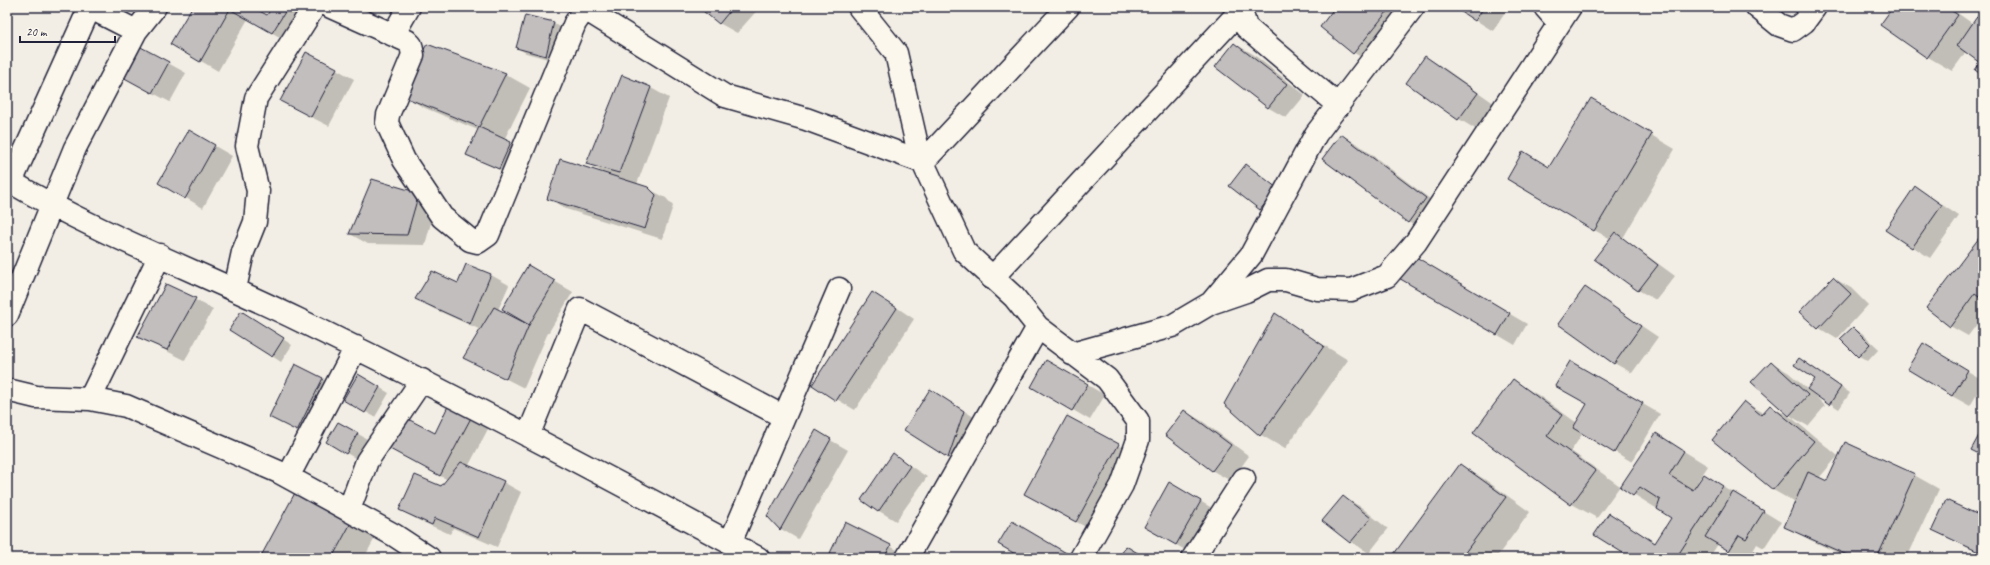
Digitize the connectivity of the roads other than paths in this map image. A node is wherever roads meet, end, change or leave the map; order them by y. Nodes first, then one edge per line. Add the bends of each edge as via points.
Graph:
1 (89, 7) edge
2 (155, 7) edge
3 (314, 7) edge
4 (331, 7) edge
5 (409, 7) edge
6 (859, 7) edge
7 (1068, 7) edge
8 (1413, 7) edge
9 (1544, 7) edge
10 (1757, 7) edge
11 (1815, 7) edge
12 (586, 8) edge
13 (1242, 9) edge
14 (1564, 15) edge
15 (136, 31) junction
16 (393, 35) junction
17 (1339, 106) junction
18 (923, 162) junction
19 (9, 183) edge
20 (51, 206) junction
21 (160, 255) junction
22 (992, 278) junction
23 (235, 289) junction
24 (839, 289) dead end
25 (1211, 303) junction
26 (7, 314) edge
27 (1038, 327) junction
28 (356, 348) junction
29 (1072, 354) junction
30 (422, 380) junction
31 (7, 390) edge
32 (90, 399) junction
33 (784, 417) junction
34 (528, 436) junction
35 (288, 477) junction
36 (1244, 479) dead end
37 (349, 510) junction
38 (730, 543) junction
39 (429, 558) edge
40 (758, 558) edge
41 (908, 558) edge
42 (1081, 558) edge
43 (1193, 558) edge

1 - 15 street
1 - 19 street
2 - 15 street
3 - 23 street via 256,98 247,146 258,191 255,222 243,252
4 - 16 street
5 - 16 street
6 - 18 street via 896,53
7 - 18 street
8 - 17 street
9 - 14 street
10 - 11 street via 1779,25 1793,30 1804,22
12 - 16 street via 575,23 488,236 478,242 470,240 442,218 404,160 387,123 413,55 411,45 407,41
12 - 18 street via 725,96 806,119
13 - 17 street via 1246,27
13 - 22 street
14 - 25 street via 1416,242 1387,276 1351,290 1317,289 1286,280 1268,280
15 - 20 street via 75,148
17 - 25 street via 1316,134 1251,255
18 - 22 street via 964,251
19 - 20 street
20 - 21 street
20 - 26 street
21 - 23 street
21 - 32 street
22 - 27 street via 1014,297
23 - 28 street
24 - 33 street
25 - 29 street via 1172,326
27 - 29 street
27 - 41 street
28 - 30 street
28 - 35 street
29 - 42 street via 1107,379 1138,421 1138,440 1122,485
30 - 34 street
30 - 37 street via 367,461
31 - 32 street via 36,397
32 - 35 street via 126,406
33 - 34 street via 580,308
33 - 38 street
34 - 38 street
35 - 37 street
36 - 43 street
37 - 39 street
38 - 40 street

